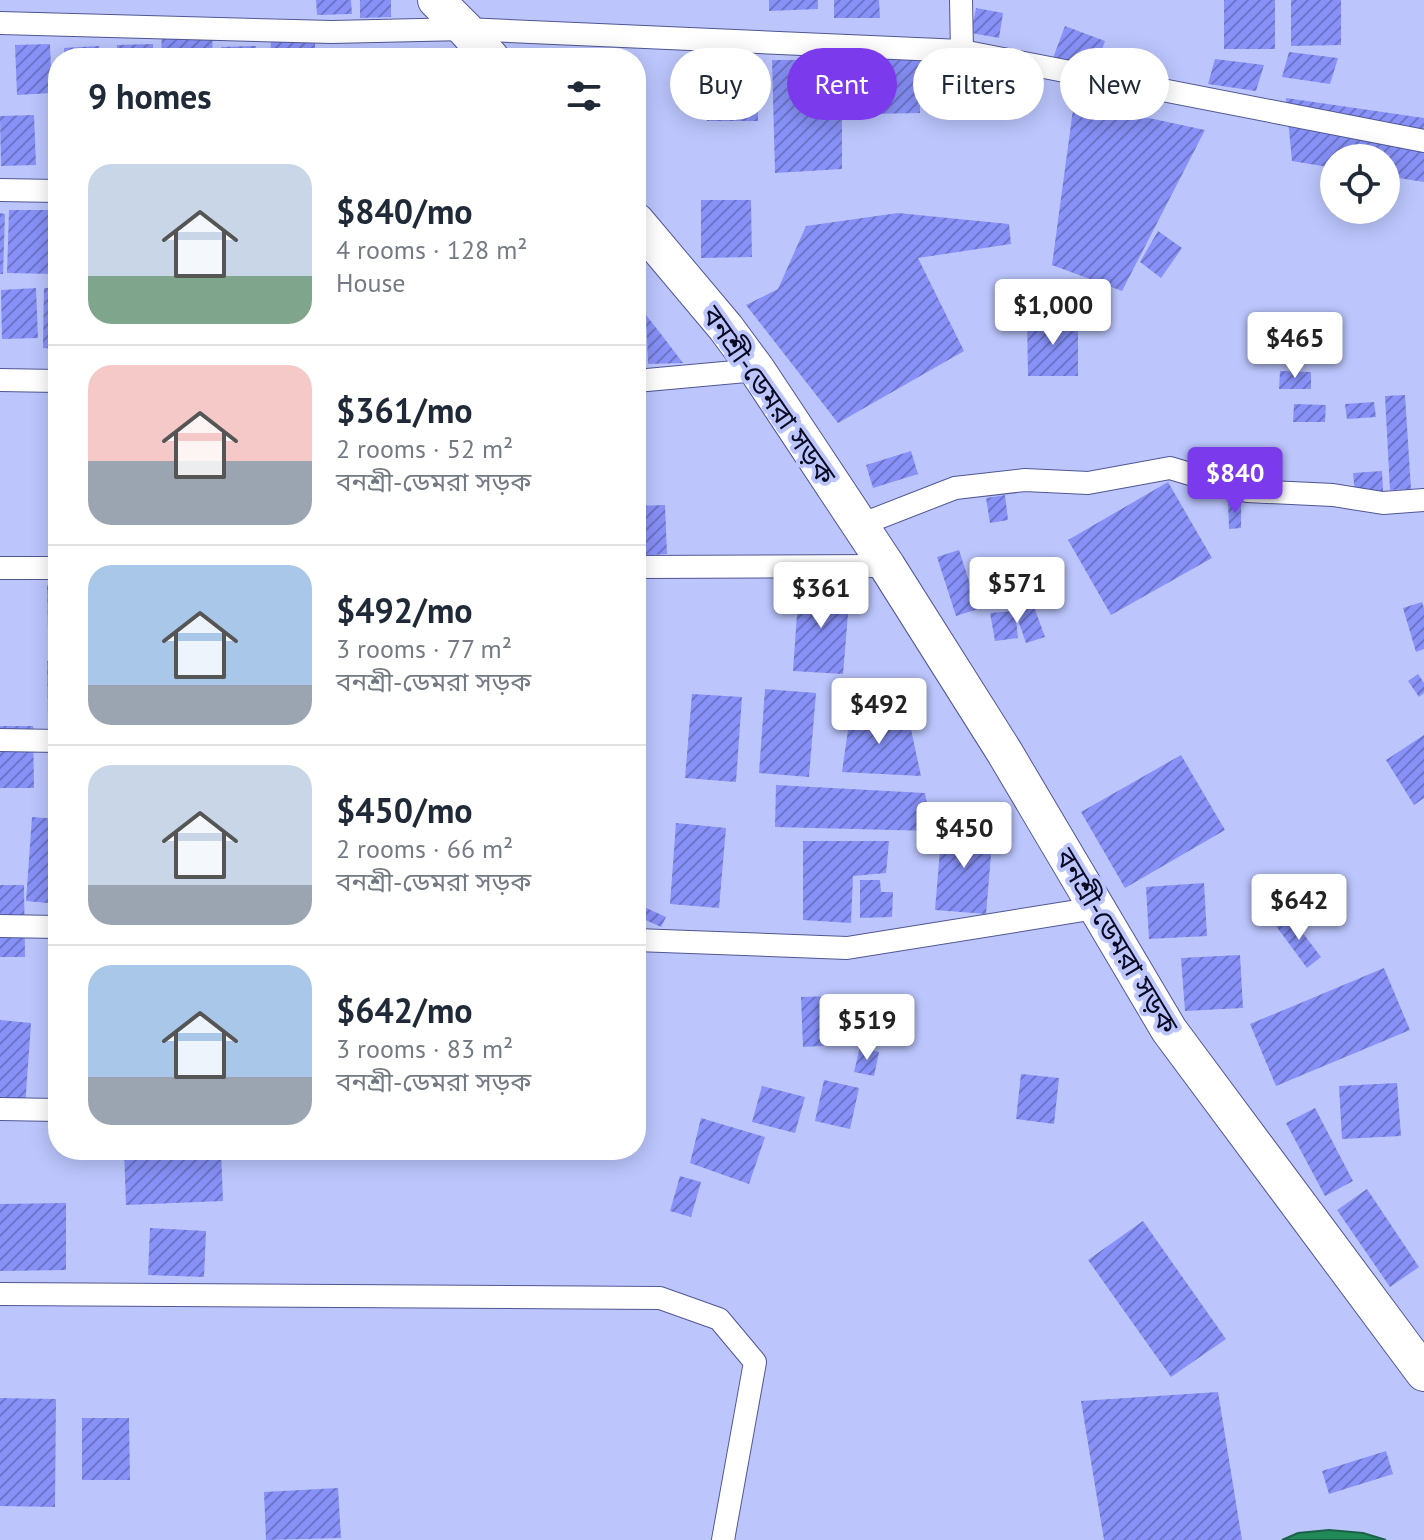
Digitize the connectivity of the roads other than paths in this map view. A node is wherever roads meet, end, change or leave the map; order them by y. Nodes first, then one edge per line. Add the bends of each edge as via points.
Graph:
1 (436, 0) edge
2 (961, 0) edge
3 (0, 23) edge
4 (465, 29) junction
5 (482, 48) edge
6 (962, 48) edge
7 (913, 49) edge
8 (1044, 67) edge
9 (1424, 141) edge
10 (0, 190) edge
11 (48, 191) edge
12 (646, 233) edge
13 (757, 370) junction
14 (0, 380) edge
15 (646, 380) edge
16 (48, 381) edge
17 (1424, 500) edge
18 (860, 525) junction
19 (887, 566) junction
20 (646, 567) edge
21 (0, 568) edge
22 (48, 568) edge
23 (0, 740) edge
24 (48, 741) edge
25 (1096, 908) junction
26 (0, 926) edge
27 (48, 927) edge
28 (646, 940) edge
29 (0, 1109) edge
30 (48, 1110) edge
31 (0, 1294) edge
32 (1424, 1373) edge
33 (723, 1540) edge

1 - 4 main road
2 - 6 street
3 - 4 street via 332,32
4 - 5 main road
4 - 7 street
8 - 9 street
10 - 11 street
12 - 13 main road, বনশ্রী-ডেমরা সড়ক
13 - 15 street
13 - 18 main road, বনশ্রী-ডেমরা সড়ক
14 - 16 street
17 - 18 street via 1383,503 1247,491 1170,468 1088,483 1025,480 955,488
18 - 19 main road, বনশ্রী-ডেমরা সড়ক
19 - 20 street
19 - 25 main road, বনশ্রী-ডেমরা সড়ক
21 - 22 street
23 - 24 street
25 - 28 street via 847,948
25 - 32 main road, বনশ্রী-ডেমরা সড়ক via 1169,1030
26 - 27 street
29 - 30 street
31 - 33 street via 660,1298 719,1319 755,1362

